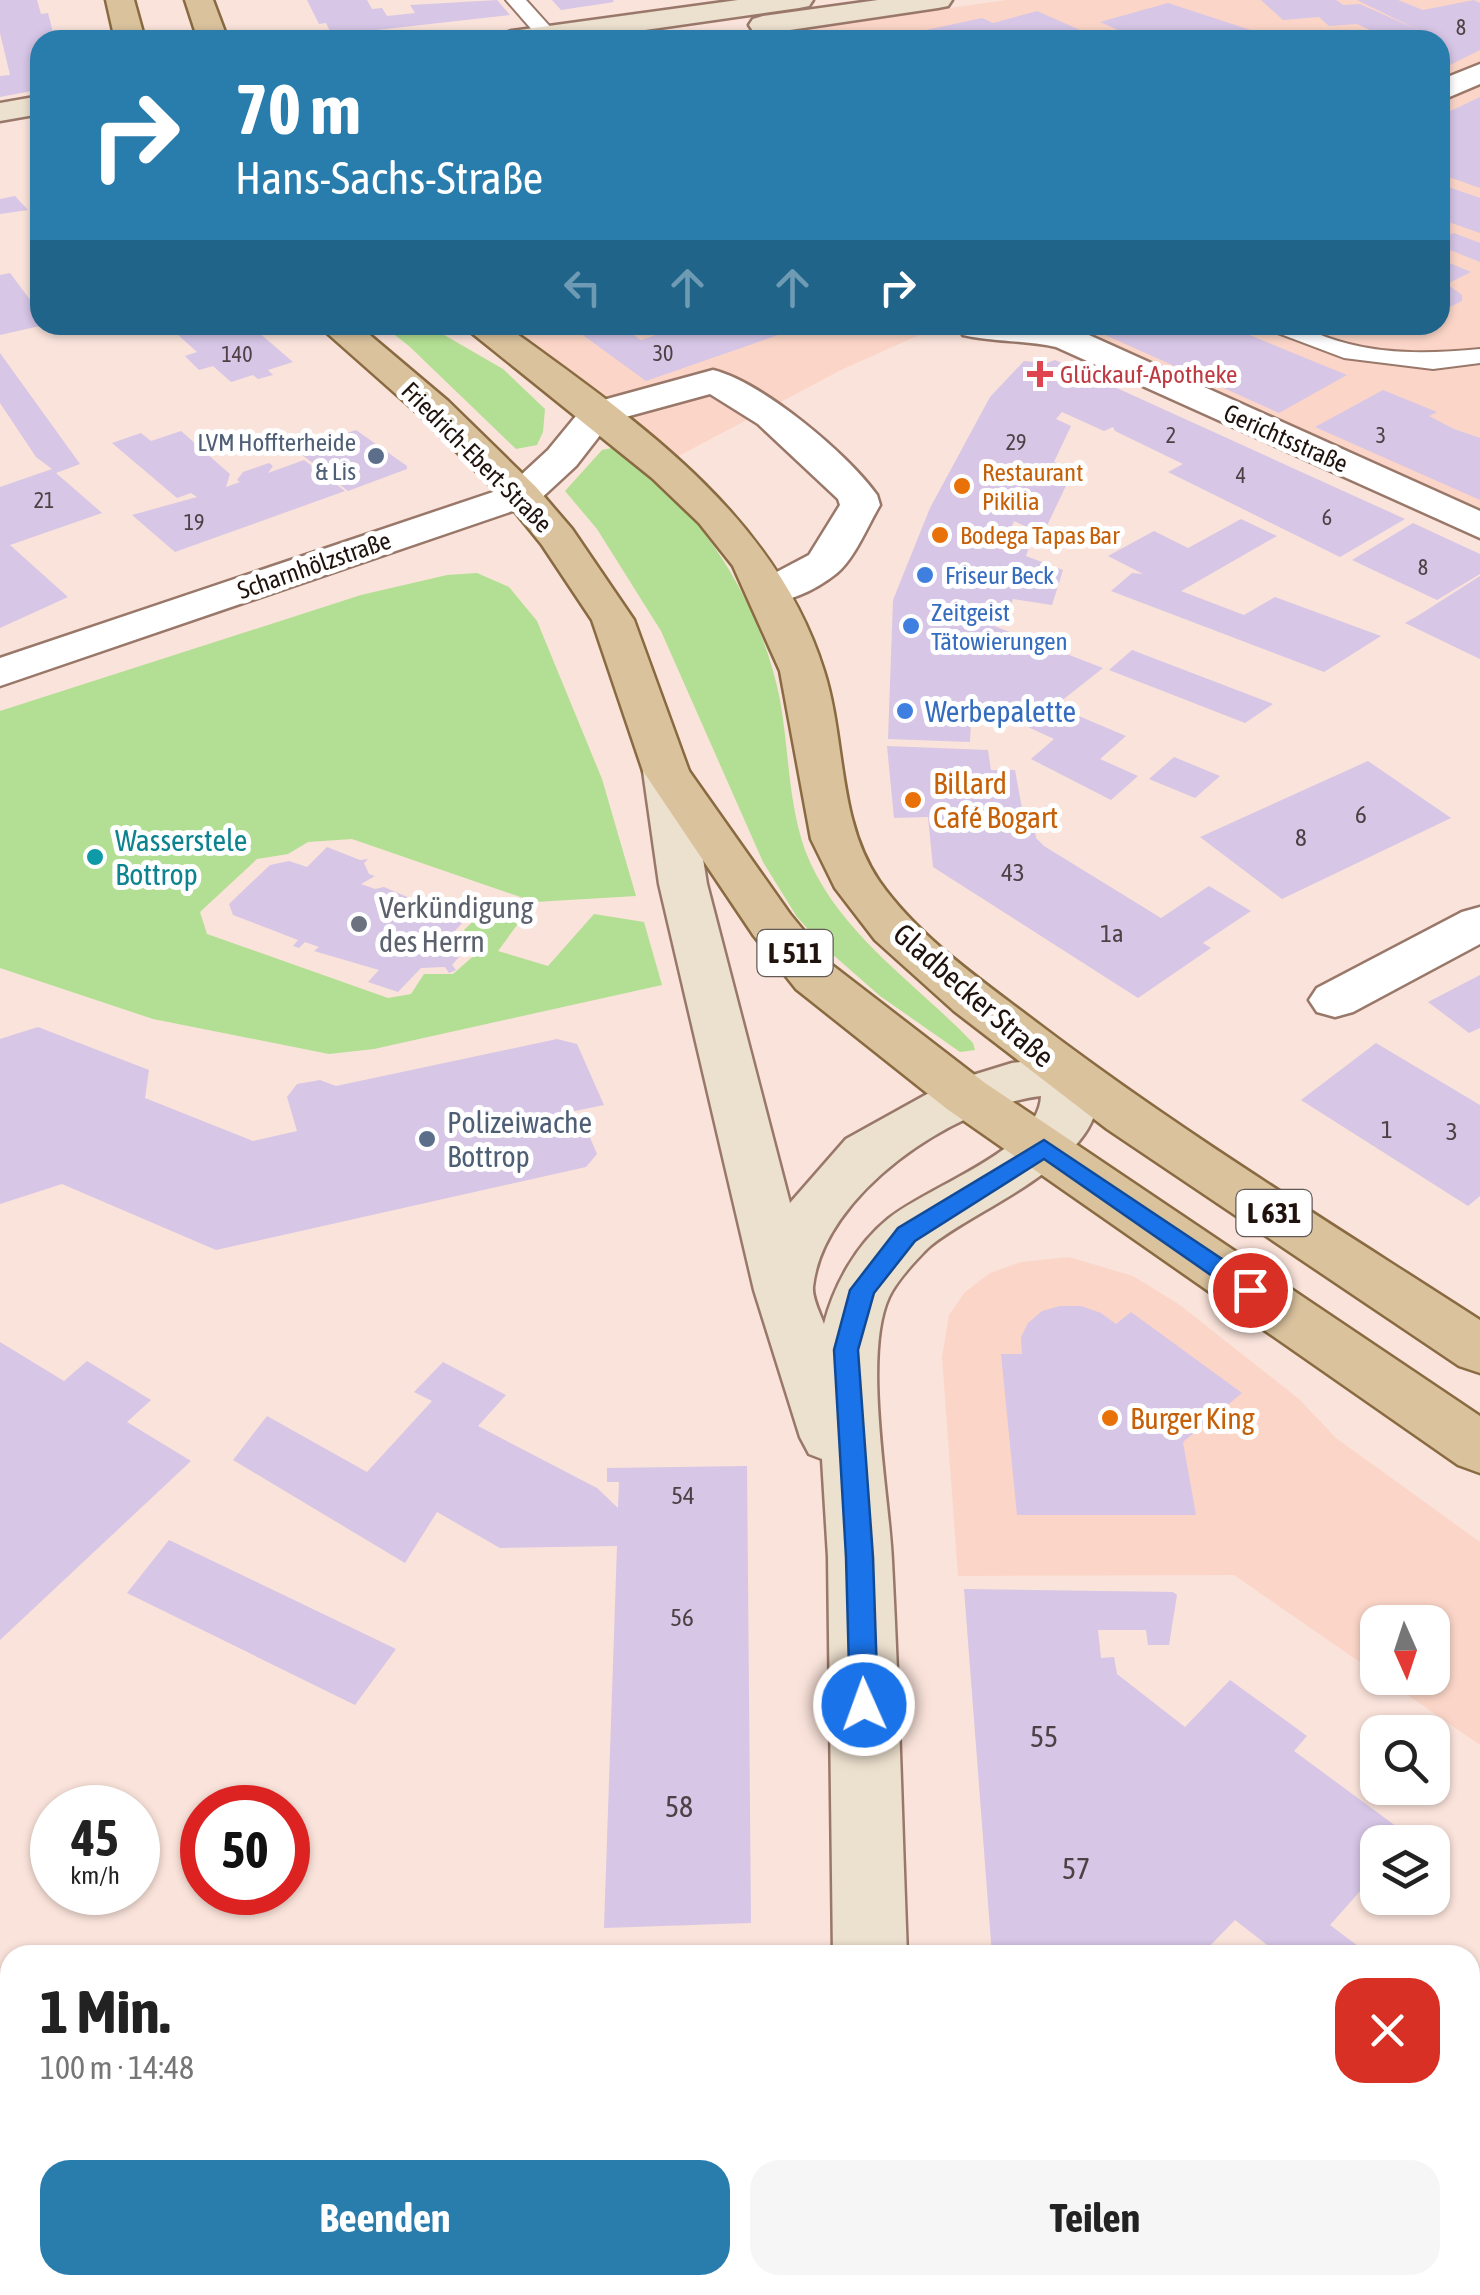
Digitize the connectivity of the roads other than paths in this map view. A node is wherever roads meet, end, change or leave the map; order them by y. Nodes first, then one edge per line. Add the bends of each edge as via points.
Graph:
1 (120, 0) edge
2 (199, 0) edge
3 (516, 0) edge
4 (799, 0) edge
5 (938, 0) edge
6 (128, 30) edge
7 (210, 30) edge
8 (542, 30) edge
9 (589, 30) edge
10 (730, 30) edge
11 (1480, 73) edge
12 (1450, 87) edge
13 (30, 107) edge
14 (0, 112) edge
15 (348, 335) edge
16 (493, 335) edge
17 (1048, 335) edge
18 (1304, 335) edge
19 (1480, 356) edge
20 (598, 413) junction
21 (522, 495) junction
22 (1480, 526) edge
23 (771, 592) junction
24 (0, 673) edge
25 (666, 771) junction
26 (1480, 923) edge
27 (1336, 1000) dead end
28 (1068, 1075) junction
29 (966, 1096) junction
30 (1044, 1148) junction
31 (783, 1290) junction
32 (1480, 1350) edge
33 (1480, 1448) edge
34 (854, 1506) junction
35 (870, 1945) edge

1 - 6 main road
2 - 7 main road
3 - 8 lane
4 - 9 main road
5 - 10 main road
11 - 12 street
13 - 14 main road
15 - 21 main road, Friedrich-Ebert-Straße / L 511
16 - 20 main road
17 - 22 street, Gerichtsstraße
18 - 19 lane via 1344,351 1432,361
20 - 21 street, Scharnhölzstraße
20 - 23 main road, Gladbecker Straße via 701,498
20 - 23 street via 729,371 728,386 873,504 824,563
21 - 24 street, Scharnhölzstraße
21 - 25 main road, Friedrich-Ebert-Straße / L 511 via 613,620
23 - 28 main road, Gladbecker Straße via 804,674 820,783 858,886 936,969
25 - 29 main road, L 511 via 814,977
25 - 31 main road, L 511 via 683,884
26 - 27 street
28 - 29 main road, Gladbecker Straße via 1012,1081
28 - 30 main road, L 511 via 1067,1114
28 - 32 main road, L 631
29 - 30 main road, L 511
29 - 31 main road, Gladbecker Straße via 865,1153 804,1225
30 - 33 main road, L 631
30 - 34 main road, L 511 via 907,1234 862,1290 846,1350
31 - 34 main road, L 511
34 - 35 main road, L 511

